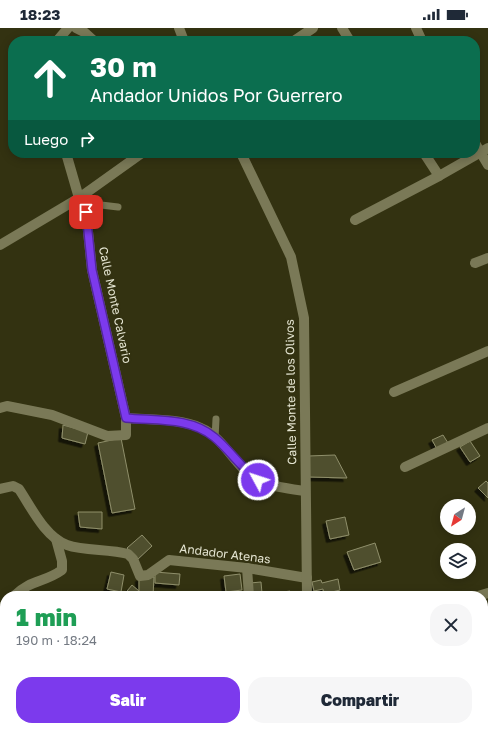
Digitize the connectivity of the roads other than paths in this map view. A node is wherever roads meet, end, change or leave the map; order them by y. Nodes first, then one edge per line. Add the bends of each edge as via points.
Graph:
1 (68, 28) edge
2 (76, 28) edge
3 (313, 28) edge
4 (61, 36) edge
5 (88, 36) edge
6 (301, 36) edge
7 (484, 151) edge
8 (67, 158) edge
9 (135, 158) edge
10 (242, 158) edge
11 (427, 158) edge
12 (472, 158) edge
13 (488, 165) edge
14 (440, 176) junction
15 (79, 198) junction
16 (118, 207) dead end
17 (86, 212) junction
18 (355, 220) dead end
19 (0, 244) edge
20 (488, 258) edge
21 (475, 263) dead end
22 (488, 351) edge
23 (394, 392) dead end
24 (0, 408) edge
25 (126, 418) junction
26 (216, 419) dead end
27 (488, 428) edge
28 (215, 438) junction
29 (405, 467) dead end
30 (0, 489) edge
31 (305, 492) junction
32 (56, 539) junction
33 (247, 568) junction
34 (307, 578) junction
35 (19, 591) edge
36 (249, 591) edge
37 (307, 591) edge

1 - 4 street
2 - 5 street
3 - 6 street
7 - 13 street
8 - 15 street, Calle Monte Calvario
9 - 15 street
10 - 31 street, Calle Monte de los Olivos via 292,257 304,318
11 - 14 street
12 - 14 street
14 - 18 street
15 - 17 street, Calle Monte Calvario
15 - 19 street
16 - 17 lane via 101,205
17 - 25 street, Calle Monte Calvario via 92,270
20 - 21 street
22 - 23 street
24 - 25 street via 7,406 52,415 107,436 126,435
25 - 28 street via 184,422 203,428
26 - 28 lane
27 - 29 street
28 - 31 street via 258,480
30 - 32 street via 13,486 19,489 46,529
31 - 34 street, Calle Monte de los Olivos
32 - 33 street, Andador Atenas via 67,545 128,554 133,559 137,572 144,577 169,560
32 - 35 street via 62,570 52,577 24,586
33 - 34 street, Andador Atenas
33 - 36 street
34 - 37 street, Calle Monte de los Olivos

